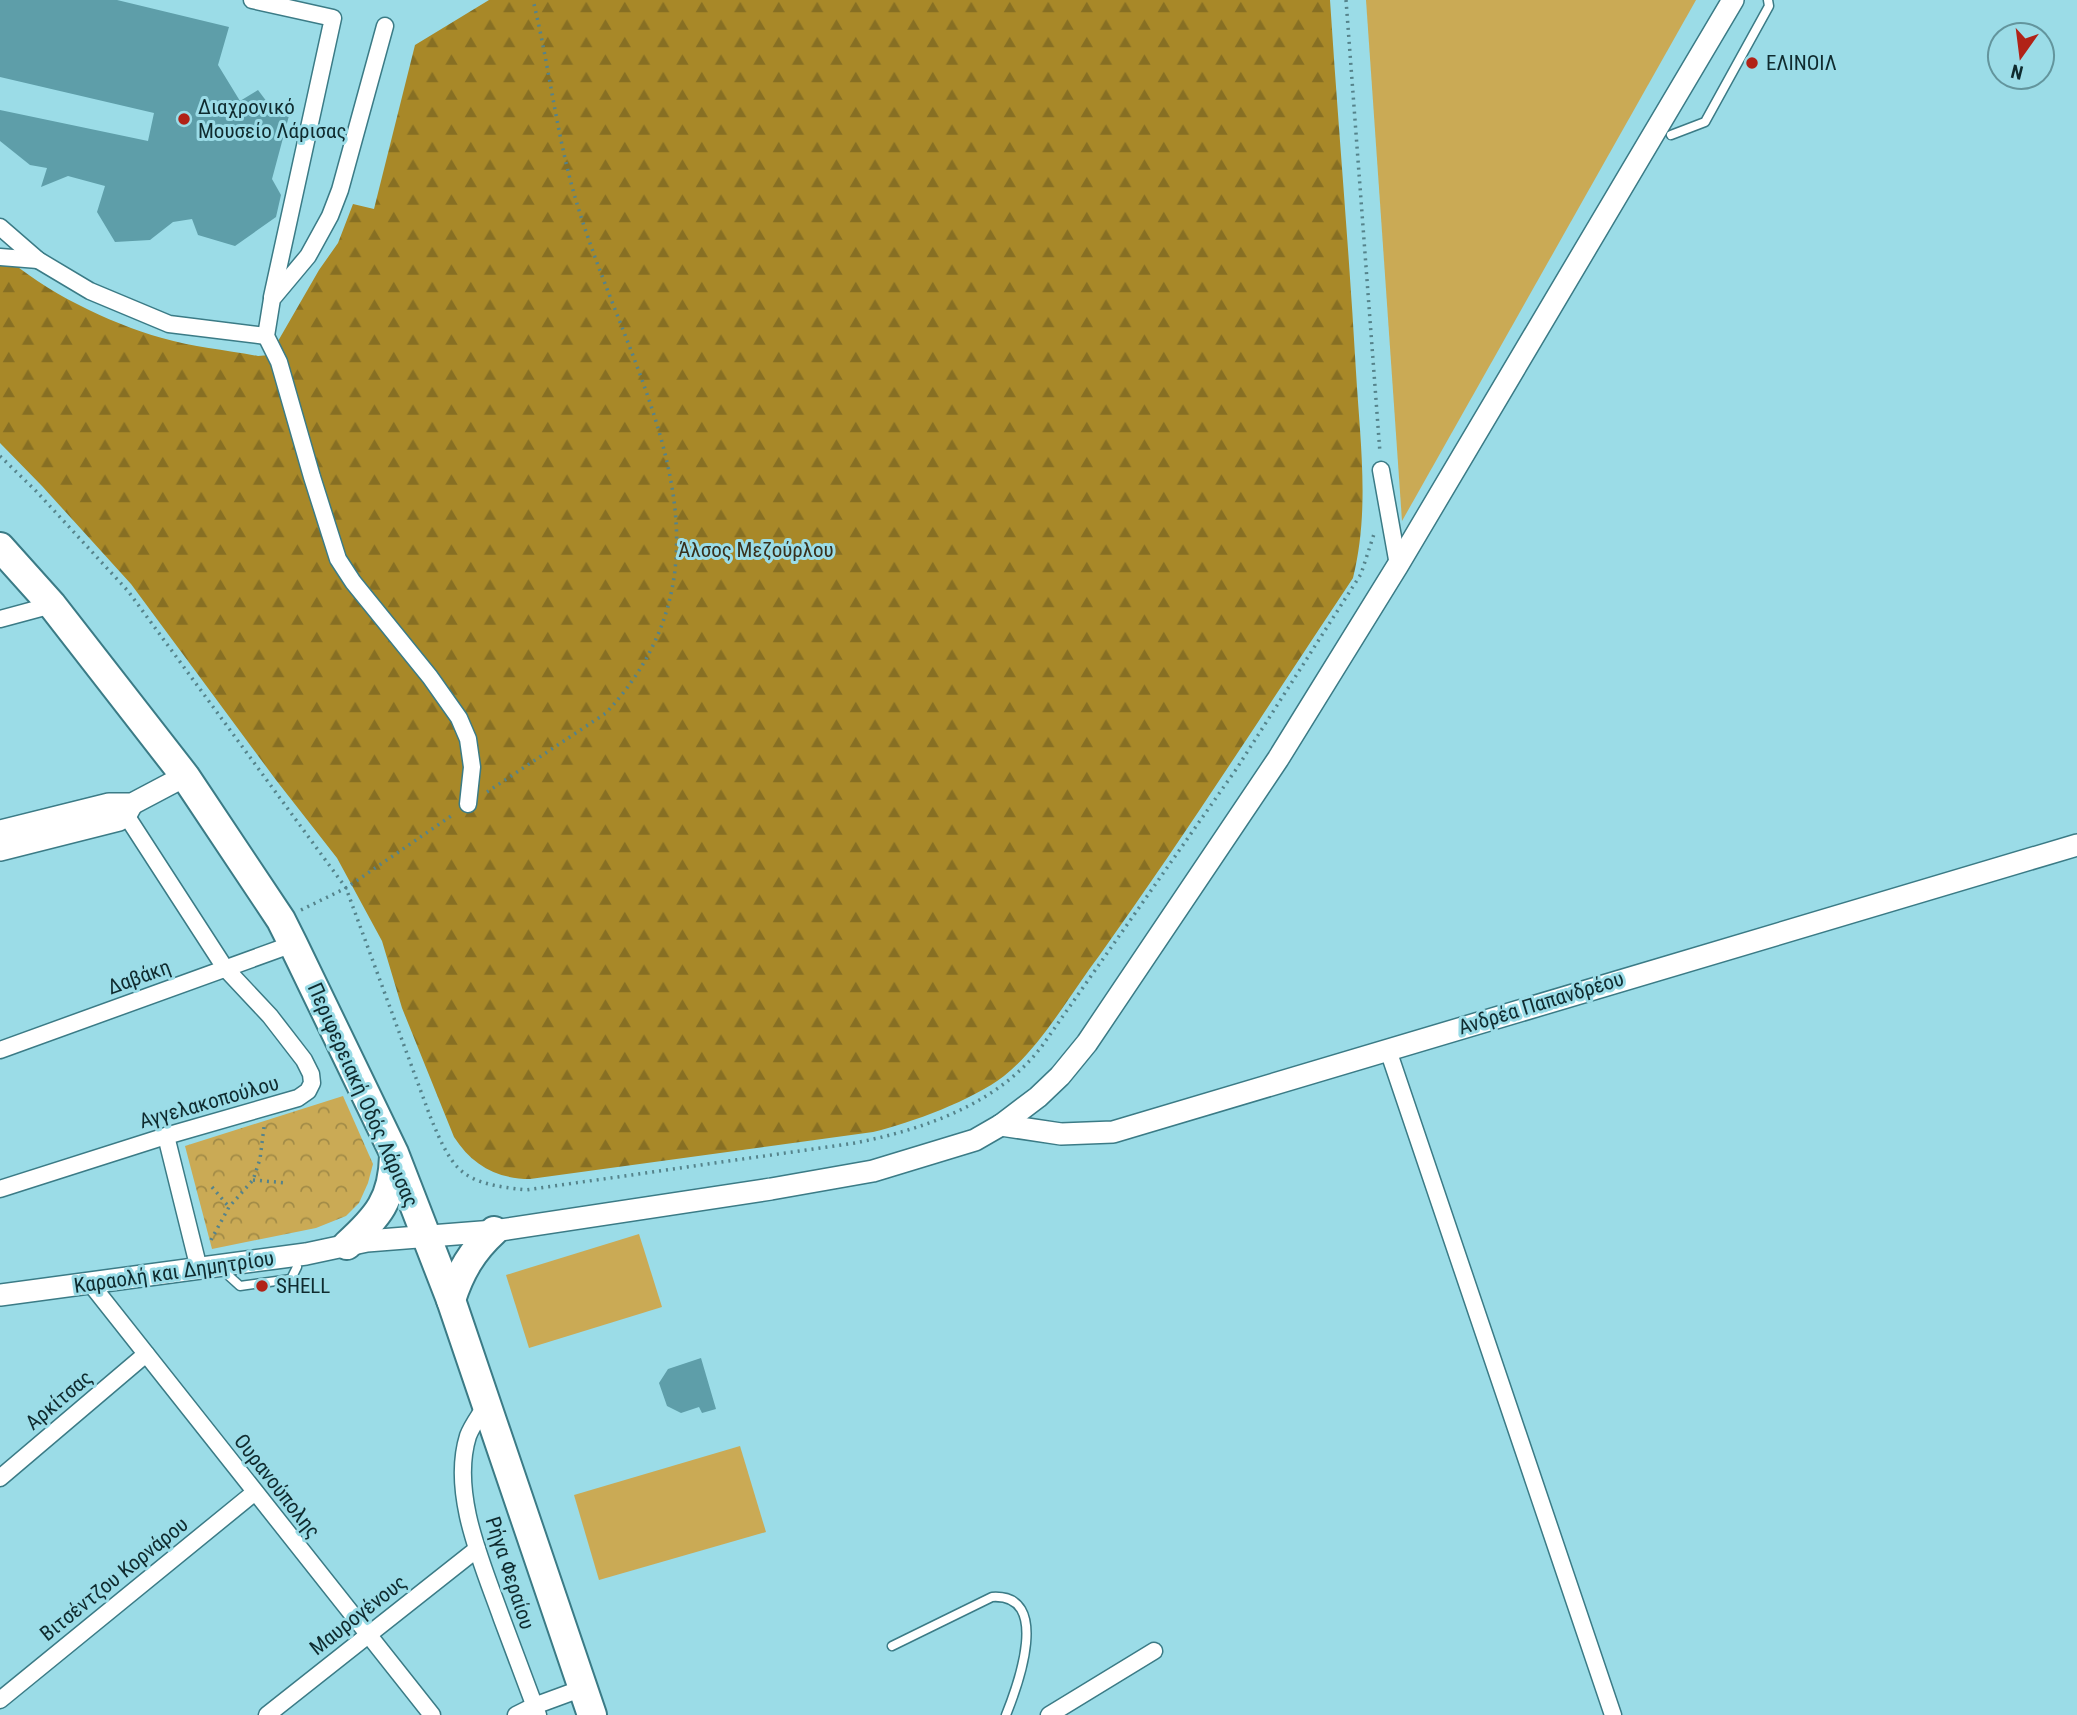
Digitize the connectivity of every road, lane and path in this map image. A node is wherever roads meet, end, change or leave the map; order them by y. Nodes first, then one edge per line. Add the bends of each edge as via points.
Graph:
1 (251, 0) edge
2 (533, 0) edge
3 (1346, 0) edge
4 (1733, 0) edge
5 (1768, 0) edge
6 (385, 26) dead end
7 (1671, 135) dead end
8 (0, 227) edge
9 (0, 257) edge
10 (38, 260) junction
11 (272, 299) junction
12 (265, 337) junction
13 (0, 456) edge
14 (1381, 470) joint
15 (1375, 528) dead end
16 (0, 547) edge
17 (1398, 565) junction
18 (52, 605) junction
19 (0, 619) edge
20 (606, 713) dead end
21 (185, 776) junction
22 (468, 804) dead end
23 (129, 810) junction
24 (0, 831) edge
25 (2077, 845) edge
26 (0, 850) edge
27 (332, 895) dead end
28 (287, 932) junction
29 (225, 968) junction
30 (0, 1050) edge
31 (1388, 1050) junction
32 (260, 1108) junction
33 (1001, 1125) junction
34 (166, 1136) junction
35 (394, 1153) junction
36 (253, 1180) junction
37 (287, 1183) dead end
38 (212, 1186) dead end
39 (0, 1189) edge
40 (229, 1207) junction
41 (494, 1231) junction
42 (425, 1236) junction
43 (347, 1245) junction
44 (193, 1246) junction
45 (297, 1267) dead end
46 (199, 1269) junction
47 (229, 1276) dead end
48 (90, 1283) junction
49 (0, 1295) edge
50 (451, 1300) junction
51 (146, 1354) junction
52 (487, 1404) junction
53 (0, 1478) edge
54 (255, 1492) junction
55 (477, 1549) junction
56 (366, 1634) junction
57 (892, 1646) dead end
58 (1154, 1651) dead end
59 (583, 1688) junction
60 (0, 1700) edge
61 (536, 1710) edge
62 (267, 1715) edge
63 (432, 1715) edge
64 (516, 1715) edge
65 (592, 1715) edge
66 (1006, 1715) edge
67 (1049, 1715) edge
68 (1612, 1715) edge

1 - 11 street via 333,18
2 - 20 path via 559,137 578,208 655,412 675,502 677,560 667,613 649,657
3 - 14 path
4 - 17 street, Καραολή και Δημητρίου
5 - 7 lane via 1769,6 1705,122
6 - 11 street via 330,216 307,256
8 - 10 street
9 - 10 street
10 - 12 street via 90,290 169,324
11 - 12 street
12 - 22 street via 279,362 338,559 430,677 468,739 472,767
13 - 15 path via 128,592 346,888 430,1116 452,1163 488,1185 526,1190 899,1134 949,1115 1010,1081 1042,1046 1237,768 1361,573
14 - 17 street
16 - 18 highway, Περιφερειακή Οδός Λάρισας
17 - 33 street, Καραολή και Δημητρίου via 1278,759 1087,1043 1060,1076
18 - 19 street
18 - 21 highway, Περιφερειακή Οδός Λάρισας
21 - 23 street
21 - 28 highway, Περιφερειακή Οδός Λάρισας
23 - 24 street via 109,804
23 - 26 street via 119,820
23 - 29 street, Αγγελακοπούλου
25 - 31 street, Ανδρέα Παπανδρέου
27 - 28 path
28 - 29 street, Δαβάκη
28 - 35 highway, Περιφερειακή Οδός Λάρισας
29 - 30 street, Δαβάκη
29 - 32 street, Αγγελακοπούλου via 270,1016 311,1074 312,1083 298,1098
31 - 33 street, Ανδρέα Παπανδρέου via 1113,1132 1061,1134
31 - 68 street
32 - 34 street, Αγγελακοπούλου
32 - 36 path via 264,1139
33 - 41 street, Καραολή και Δημητρίου via 975,1140 873,1171
34 - 39 street, Αγγελακοπούλου
34 - 44 street
35 - 42 highway, Περιφερειακή Οδός Λάρισας
35 - 43 highway via 393,1178 384,1203
36 - 37 path
36 - 40 path
38 - 40 path
40 - 44 path via 210,1242
41 - 42 street, Καραολή και Δημητρίου
41 - 50 highway via 468,1259
42 - 43 street, Καραολή και Δημητρίου
42 - 50 highway, Περιφερειακή Οδός Λάρισας
43 - 46 street, Καραολή και Δημητρίου
44 - 46 street
45 - 47 lane via 291,1279 240,1286
46 - 48 street, Καραολή και Δημητρίου
48 - 49 street, Καραολή και Δημητρίου
48 - 51 street, Ουρανούπολης
50 - 52 highway, Περιφερειακή Οδός Λάρισας
51 - 53 street, Αρκίτσας
51 - 54 street, Ουρανούπολης
52 - 55 street, Ρήγα Φεραίου via 469,1434 465,1458 465,1490
52 - 59 highway, Περιφερειακή Οδός Λάρισας
54 - 56 street, Ουρανούπολης
54 - 60 street, Βιτσέντζου Κορνάρου
55 - 56 street, Μαυρογένους
55 - 61 street, Ρήγα Φεραίου
56 - 62 street, Μαυρογένους
56 - 63 street, Ουρανούπολης
57 - 66 lane via 992,1597 1015,1601 1026,1625 1025,1648
58 - 67 street
59 - 61 street
59 - 65 highway, Περιφερειακή Οδός Λάρισας
61 - 64 street

